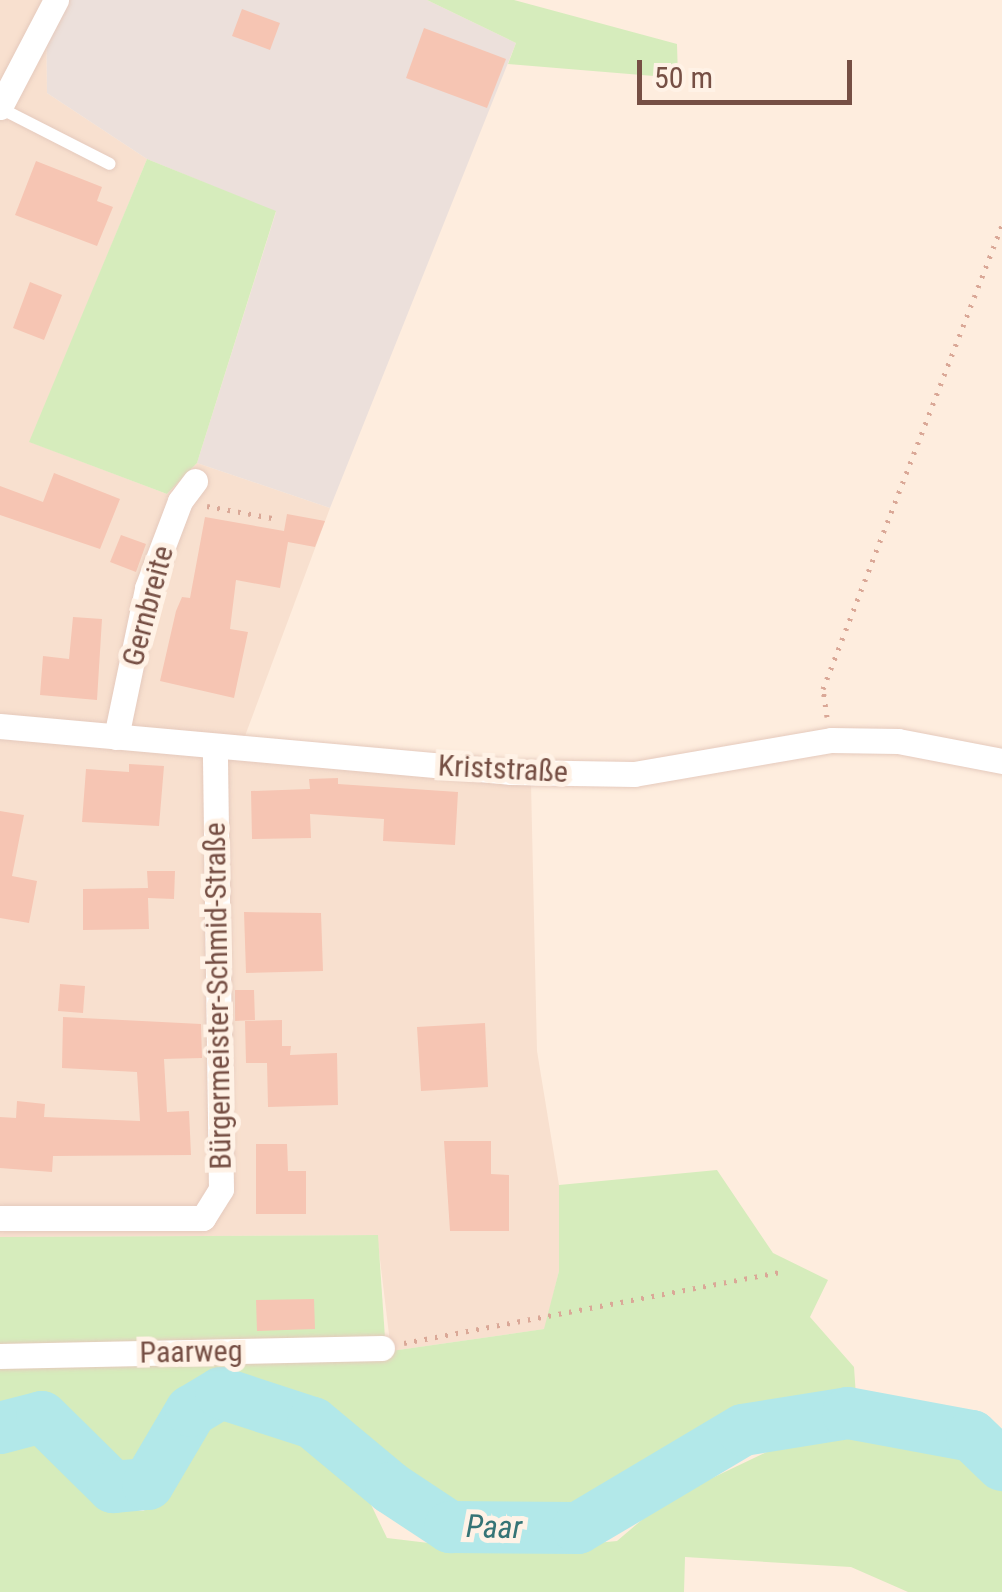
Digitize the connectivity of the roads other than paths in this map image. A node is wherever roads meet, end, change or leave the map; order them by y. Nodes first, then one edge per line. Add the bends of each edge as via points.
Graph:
1 (56, 0) edge
2 (0, 108) edge
3 (110, 164) dead end
4 (188, 492) road end
5 (0, 726) edge
6 (116, 737) junction
7 (215, 746) junction
8 (1002, 762) edge
9 (0, 1218) edge
10 (382, 1348) road end
11 (0, 1356) edge

1 - 2 street
2 - 3 lane
4 - 6 street, Gernbreite via 146,588
5 - 6 street, Kriststraße
6 - 7 street, Kriststraße
7 - 8 street, Kriststraße via 511,772 634,774 831,740 898,741
7 - 9 street, Bürgermeister-Schmid-Straße via 221,1189 202,1218
10 - 11 street, Paarweg

